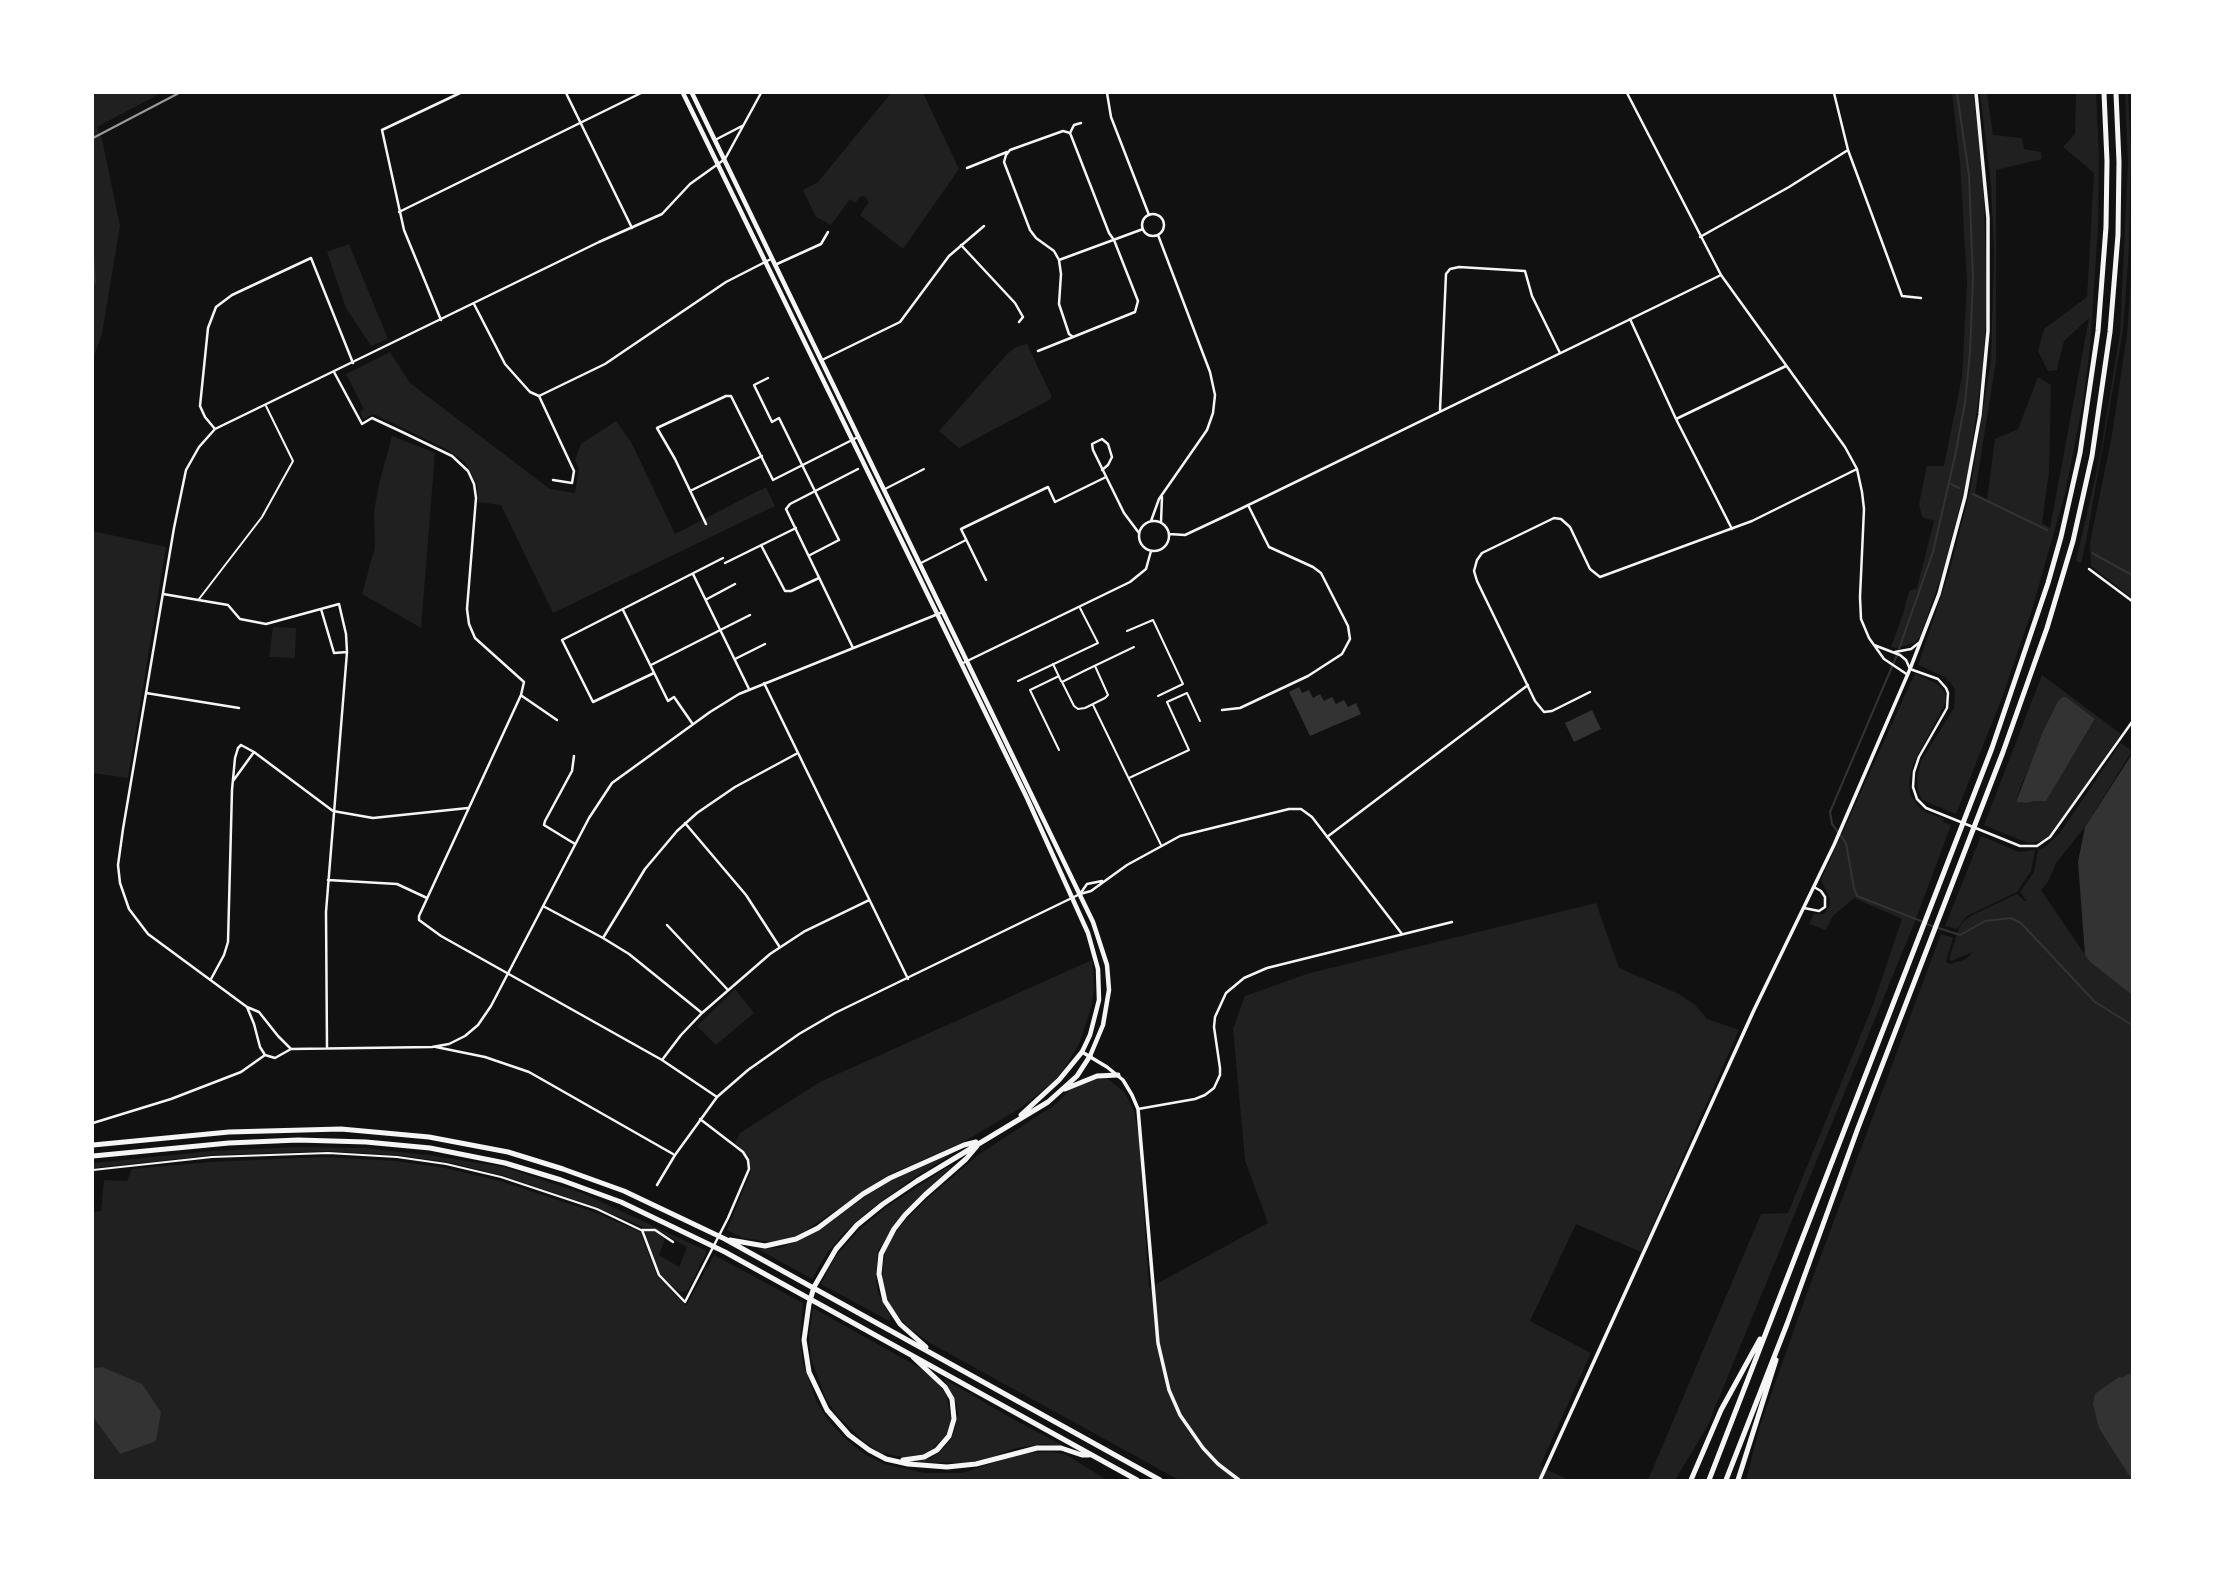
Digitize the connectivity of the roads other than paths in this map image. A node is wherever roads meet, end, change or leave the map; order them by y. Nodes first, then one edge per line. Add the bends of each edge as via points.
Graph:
1 (460, 93) edge
2 (566, 93) edge
3 (641, 93) edge
4 (683, 93) edge
5 (692, 93) edge
6 (761, 93) edge
7 (1107, 93) edge
8 (1627, 93) edge
9 (1834, 93) edge
10 (1976, 93) edge
11 (2104, 93) edge
12 (2116, 93) edge
13 (581, 123) junction
14 (1081, 123) dead end
15 (745, 124) junction
16 (1070, 133) junction
17 (715, 140) junction
18 (1848, 150) junction
19 (1007, 152) junction
20 (725, 159) junction
21 (719, 165) junction
22 (967, 167) dead end
23 (399, 212) junction
24 (1149, 215) junction
25 (984, 226) dead end
26 (632, 228) junction
27 (1143, 229) junction
28 (828, 232) dead end
29 (1158, 235) junction
30 (1700, 237) junction
31 (1114, 240) junction
32 (961, 244) junction
33 (773, 258) junction
34 (1059, 260) junction
35 (766, 262) junction
36 (776, 265) junction
37 (1721, 275) junction
38 (1921, 298) dead end
39 (474, 304) junction
40 (1630, 319) junction
41 (441, 320) junction
42 (1019, 322) dead end
43 (1073, 337) junction
44 (1038, 351) dead end
45 (1560, 354) junction
46 (822, 360) junction
47 (354, 363) junction
48 (1786, 366) junction
49 (334, 372) junction
50 (768, 378) dead end
51 (538, 396) junction
52 (266, 405) junction
53 (1440, 412) junction
54 (1676, 419) junction
55 (215, 429) junction
56 (855, 439) junction
57 (762, 457) junction
58 (802, 465) junction
59 (858, 469) dead end
60 (924, 469) dead end
61 (1857, 469) junction
62 (1102, 470) junction
63 (1106, 477) junction
64 (553, 480) dead end
65 (884, 490) junction
66 (690, 491) junction
67 (814, 491) junction
68 (1162, 494) junction
69 (1248, 505) junction
70 (1151, 521) junction
71 (1161, 523) junction
72 (706, 524) dead end
73 (796, 528) junction
74 (1732, 529) junction
75 (1139, 533) junction
76 (1169, 534) junction
77 (967, 540) junction
78 (761, 545) junction
79 (1151, 551) junction
80 (809, 555) junction
81 (723, 558) dead end
82 (725, 563) dead end
83 (920, 563) junction
84 (2090, 569) dead end
85 (693, 574) junction
86 (820, 578) junction
87 (986, 580) dead end
88 (735, 584) dead end
89 (163, 594) junction
90 (706, 599) junction
91 (198, 600) junction
92 (2132, 601) edge
93 (1080, 607) junction
94 (321, 609) junction
95 (623, 610) junction
96 (943, 612) junction
97 (750, 615) dead end
98 (936, 615) junction
99 (721, 631) junction
100 (1127, 631) dead end
101 (1921, 641) junction
102 (765, 644) dead end
103 (1874, 645) junction
104 (1134, 647) dead end
105 (852, 648) junction
106 (347, 652) junction
107 (1900, 654) junction
108 (735, 659) junction
109 (967, 661) junction
110 (961, 664) junction
111 (1053, 664) junction
112 (651, 665) junction
113 (1095, 666) junction
114 (1910, 669) junction
115 (654, 673) junction
116 (1908, 675) junction
117 (1059, 676) junction
118 (1018, 681) dead end
119 (1062, 682) junction
120 (764, 683) junction
121 (1528, 685) junction
122 (749, 689) junction
123 (146, 692) junction
124 (1590, 692) dead end
125 (521, 695) junction
126 (1158, 696) dead end
127 (1093, 704) junction
128 (239, 708) dead end
129 (1222, 710) dead end
130 (557, 720) dead end
131 (1200, 721) dead end
132 (2132, 722) edge
133 (692, 724) junction
134 (1059, 750) dead end
135 (254, 752) junction
136 (797, 753) junction
137 (574, 756) dead end
138 (1129, 778) junction
139 (232, 782) junction
140 (468, 808) junction
141 (333, 811) junction
142 (685, 823) junction
143 (1327, 837) junction
144 (576, 844) junction
145 (1162, 845) junction
146 (328, 880) junction
147 (1102, 881) junction
148 (1814, 887) junction
149 (1080, 894) junction
150 (427, 898) junction
151 (1072, 898) junction
152 (869, 900) junction
153 (543, 906) junction
154 (1804, 908) junction
155 (1452, 922) dead end
156 (667, 925) dead end
157 (1402, 934) junction
158 (603, 938) junction
159 (779, 947) junction
160 (508, 973) junction
161 (211, 979) junction
162 (908, 979) junction
163 (728, 990) junction
164 (247, 1007) junction
165 (702, 1013) junction
166 (327, 1047) junction
167 (432, 1047) junction
168 (292, 1049) junction
169 (1082, 1052) junction
170 (265, 1055) junction
171 (1090, 1056) junction
172 (662, 1060) junction
173 (1118, 1076) junction
174 (1062, 1090) junction
175 (717, 1097) junction
176 (1138, 1109) junction
177 (700, 1119) junction
178 (1017, 1119) junction
179 (93, 1123) edge
180 (982, 1140) junction
181 (93, 1145) edge
182 (675, 1154) junction
183 (93, 1156) edge
184 (93, 1170) edge
185 (657, 1185) dead end
186 (642, 1230) junction
187 (725, 1239) junction
188 (673, 1242) dead end
189 (1770, 1321) junction
190 (1787, 1324) junction
191 (907, 1351) junction
192 (931, 1352) junction
193 (1092, 1455) junction
194 (893, 1460) junction
195 (1739, 1479) edge
196 (1138, 1480) edge
197 (1160, 1480) edge
198 (1239, 1480) edge
199 (1540, 1480) edge
200 (1690, 1480) edge
201 (1709, 1480) edge
202 (1726, 1480) edge

1 - 23 street via 382,131
2 - 13 street
3 - 13 street
4 - 21 main road
5 - 17 main road
6 - 15 street
7 - 24 street via 1111,117
8 - 30 street
9 - 18 street
10 - 101 street via 1988,234 1985,366 1965,497
11 - 189 highway via 2107,161 2102,293 2089,403 2058,548 1992,748
12 - 190 highway via 2119,162 2114,289 2105,371 2073,541 2003,752
13 - 23 street
13 - 26 street
14 - 16 street
15 - 17 street
15 - 20 street
16 - 19 street via 1059,132
16 - 31 street
17 - 20 main road
18 - 30 street
18 - 38 street via 1902,296
19 - 22 street
19 - 34 street via 1004,162 1028,225
20 - 21 street
20 - 33 main road
21 - 26 street via 690,184 662,214
21 - 35 main road
23 - 41 street
24 - 27 street
24 - 29 street via 1164,222
25 - 32 street
26 - 39 street
27 - 29 street
27 - 31 street
28 - 36 street via 821,244
29 - 68 street via 1215,395 1208,430
30 - 37 street
31 - 34 street
31 - 43 street via 1138,301 1137,310
32 - 42 street via 1015,303 1023,317
32 - 46 street via 902,320
33 - 35 street
33 - 36 main road
34 - 43 street via 1059,304
35 - 51 street via 726,282 610,361
35 - 56 main road
36 - 46 main road
37 - 40 street
37 - 48 street
39 - 41 street
39 - 51 street via 506,364
40 - 45 street
40 - 54 street
41 - 47 street
43 - 44 street
45 - 53 street
45 - 53 street via 1525,271 1454,267 1446,274
46 - 56 main road
47 - 49 street
47 - 55 street via 311,258 232,295 216,307 208,328 200,397 202,413
48 - 54 street
48 - 61 street
49 - 52 street
49 - 125 street via 362,424 372,418 400,431 452,456 470,475 476,506 469,624 475,638 520,676 524,682
50 - 58 street via 754,385 772,422 779,418
51 - 64 street via 574,471 572,483
52 - 55 street
52 - 91 lane via 293,461 263,514
53 - 69 street
54 - 74 street
55 - 89 street via 199,447 181,485
56 - 58 street
56 - 65 main road
56 - 98 main road
57 - 58 street via 772,480
57 - 66 street
57 - 66 street via 731,396 701,407 657,428
58 - 67 street
59 - 67 street
60 - 65 lane
61 - 74 street
61 - 103 street via 1864,509 1860,609 1864,629
62 - 62 street via 1112,457 1102,439 1092,447
62 - 63 street
63 - 75 street
63 - 77 street via 1055,502 1048,487 961,529
65 - 83 main road
66 - 72 street
67 - 73 street via 786,509
67 - 80 street via 839,540
68 - 70 street
68 - 71 street
69 - 76 street via 1185,535
69 - 129 street via 1269,547 1321,573 1350,639 1342,654 1307,676 1240,708
70 - 71 street
70 - 75 street
71 - 76 street
73 - 78 street
73 - 80 street
74 - 121 street via 1600,577 1590,569 1570,527 1561,519 1554,518 1487,550 1477,559 1476,581
75 - 79 street via 1142,545
76 - 79 street via 1166,546
77 - 83 lane
77 - 87 street
78 - 82 street
78 - 86 street via 785,591
79 - 93 street via 1139,576
80 - 86 street
81 - 85 street
83 - 96 main road
84 - 92 street
85 - 90 street
85 - 95 street
86 - 105 street
88 - 90 street
89 - 91 street
89 - 123 street
90 - 99 street
91 - 94 street via 228,605 240,619 261,624
93 - 109 street
93 - 111 lane via 1098,643
94 - 106 street via 334,653
94 - 106 street via 339,604
95 - 112 street
95 - 115 street via 562,640 594,703
96 - 98 street
96 - 109 main road
97 - 99 street
98 - 105 street
98 - 110 main road
99 - 108 street
99 - 112 street
100 - 126 lane via 1153,620 1183,684
101 - 107 street
101 - 114 street
102 - 108 street
103 - 107 street
103 - 116 street via 1887,662
104 - 113 lane
105 - 120 street
106 - 141 street
107 - 114 street
108 - 122 street
109 - 110 street
109 - 149 main road
110 - 151 main road
111 - 117 lane
111 - 118 lane
112 - 115 street
113 - 119 lane
113 - 127 lane via 1108,692
114 - 116 street
114 - 132 street via 1938,679 1948,693 1947,708 1919,757 1914,793 1921,804 1945,816 2020,846 2043,843 2058,828
115 - 133 street via 668,701 674,697
116 - 148 street
117 - 119 lane
117 - 134 lane via 1030,690
119 - 127 lane via 1076,708
120 - 122 street
120 - 136 street
121 - 124 street via 1544,712
121 - 143 street
122 - 133 street
123 - 128 street
123 - 161 street via 119,855 120,883 129,909 144,931
125 - 130 street
125 - 140 street
127 - 138 lane
131 - 138 lane via 1187,693 1167,702 1189,750
133 - 144 street via 612,783
135 - 139 street
135 - 139 street via 245,746 238,748
135 - 141 street
136 - 142 street via 745,780
136 - 152 street
137 - 144 street via 572,771 544,825
138 - 145 lane
139 - 161 street via 228,942
140 - 141 street via 378,818
140 - 150 street
141 - 146 street
142 - 158 street via 652,859
142 - 159 street via 746,895
143 - 145 street via 1301,809 1189,834
143 - 157 street
144 - 153 street
145 - 147 street
146 - 150 street via 397,884
146 - 166 street
147 - 149 street
147 - 149 street via 1087,884
148 - 154 street
148 - 154 street via 1825,897 1825,907 1819,911
149 - 151 street
149 - 171 main road via 1108,972 1107,1007
150 - 160 street via 419,919
151 - 162 street
151 - 169 main road via 1100,976 1097,1010
152 - 159 street
152 - 162 street
153 - 158 street
153 - 160 street
154 - 199 street
155 - 157 street
156 - 163 street
157 - 176 street via 1267,968 1240,981 1226,993 1215,1017 1220,1068 1214,1088 1187,1101
158 - 165 street
159 - 163 street
160 - 167 street via 475,1029 454,1042
160 - 172 street
161 - 164 street
162 - 175 street via 799,1034
163 - 165 street
164 - 168 street via 263,1016
164 - 170 street
165 - 172 street
166 - 167 street
166 - 168 street
167 - 182 street via 485,1057 529,1072
168 - 170 street via 275,1058
169 - 171 street
169 - 178 highway
170 - 179 street via 222,1080
171 - 173 street
171 - 174 highway
172 - 175 street
173 - 174 highway via 1097,1076
173 - 176 street
174 - 178 highway
175 - 177 street
176 - 198 street via 1164,1376 1194,1436
177 - 182 street
177 - 186 street via 743,1152 748,1173 685,1302 659,1275
178 - 180 highway
180 - 187 highway via 890,1178 796,1239 765,1246
180 - 192 highway via 905,1215 881,1254 880,1281 888,1306 900,1324
180 - 194 highway via 869,1215 848,1235 811,1295 804,1340 809,1372 827,1410 859,1444
181 - 187 highway via 280,1129 429,1137 508,1152 592,1178
182 - 185 street
183 - 191 highway via 229,1143 338,1140 430,1148 505,1163 586,1189 668,1223
184 - 186 lane via 212,1157 328,1153 397,1157 501,1177 597,1209
186 - 188 street via 655,1230
187 - 192 highway
189 - 200 highway via 1721,1410
189 - 201 highway
190 - 195 highway
190 - 202 highway
191 - 193 highway
191 - 194 highway via 945,1387 954,1419 949,1436 937,1450 914,1460
192 - 197 highway
193 - 194 highway via 1045,1447 958,1466
193 - 196 highway

